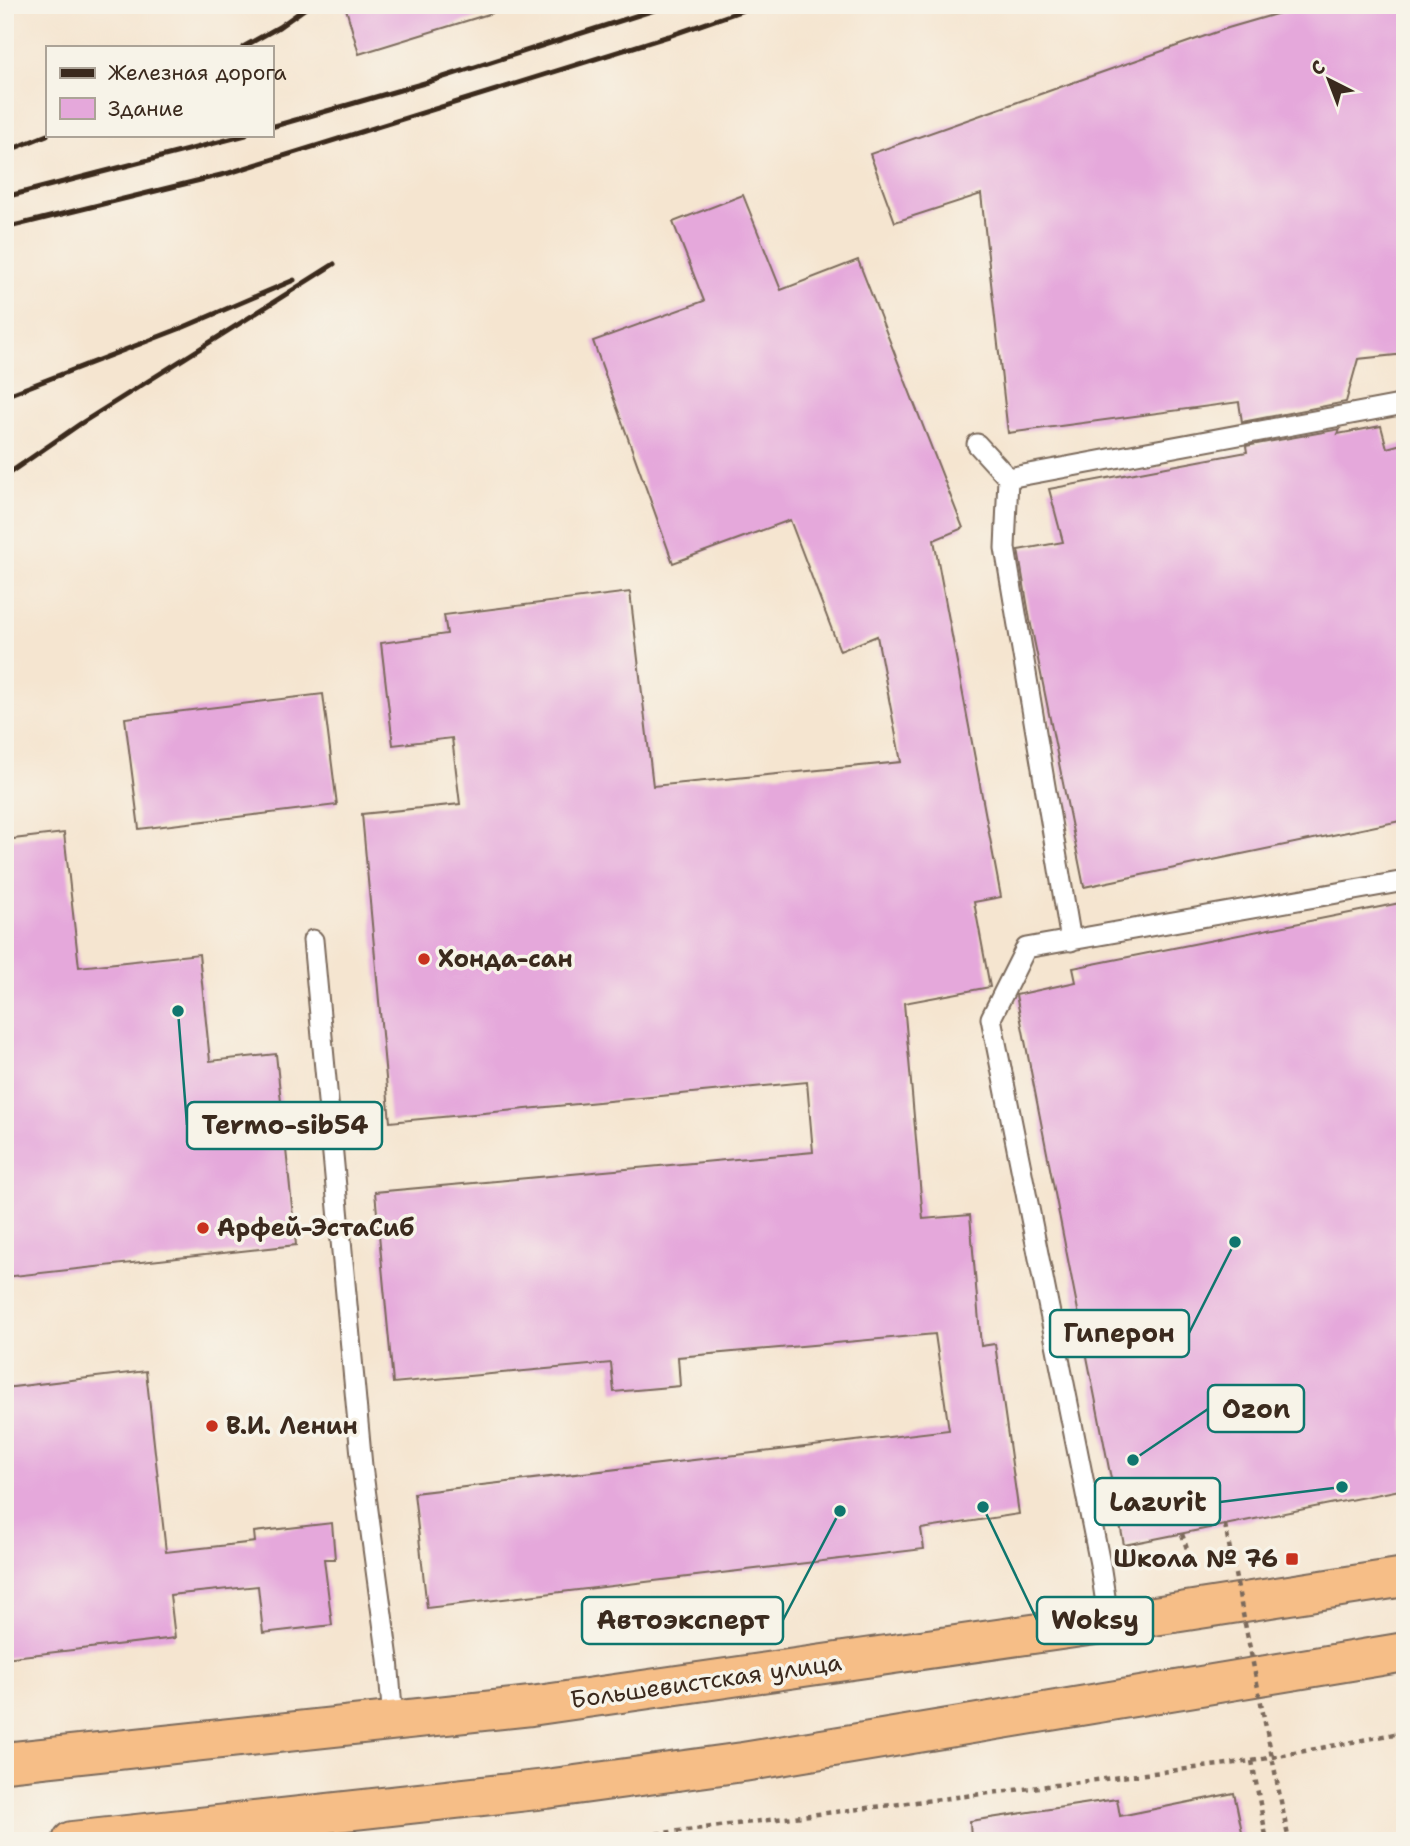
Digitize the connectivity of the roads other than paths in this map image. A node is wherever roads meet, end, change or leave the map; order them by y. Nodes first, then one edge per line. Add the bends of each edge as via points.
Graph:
1 (1405, 404) edge
2 (977, 444) dead end
3 (1007, 478) junction
4 (1405, 881) edge
5 (313, 940) dead end
6 (1071, 941) junction
7 (1405, 1577) edge
8 (1110, 1623) junction
9 (1405, 1652) edge
10 (393, 1721) junction
11 (5, 1762) edge
12 (72, 1841) edge

1 - 3 lane
2 - 3 lane
3 - 6 lane via 1005,548
4 - 6 lane
5 - 10 lane via 362,1466
6 - 8 lane via 1026,948 991,1018
7 - 8 highway, Большевистская улица
8 - 10 highway, Большевистская улица via 531,1706
9 - 12 highway via 743,1762 546,1789
10 - 11 highway, Большевистская улица

